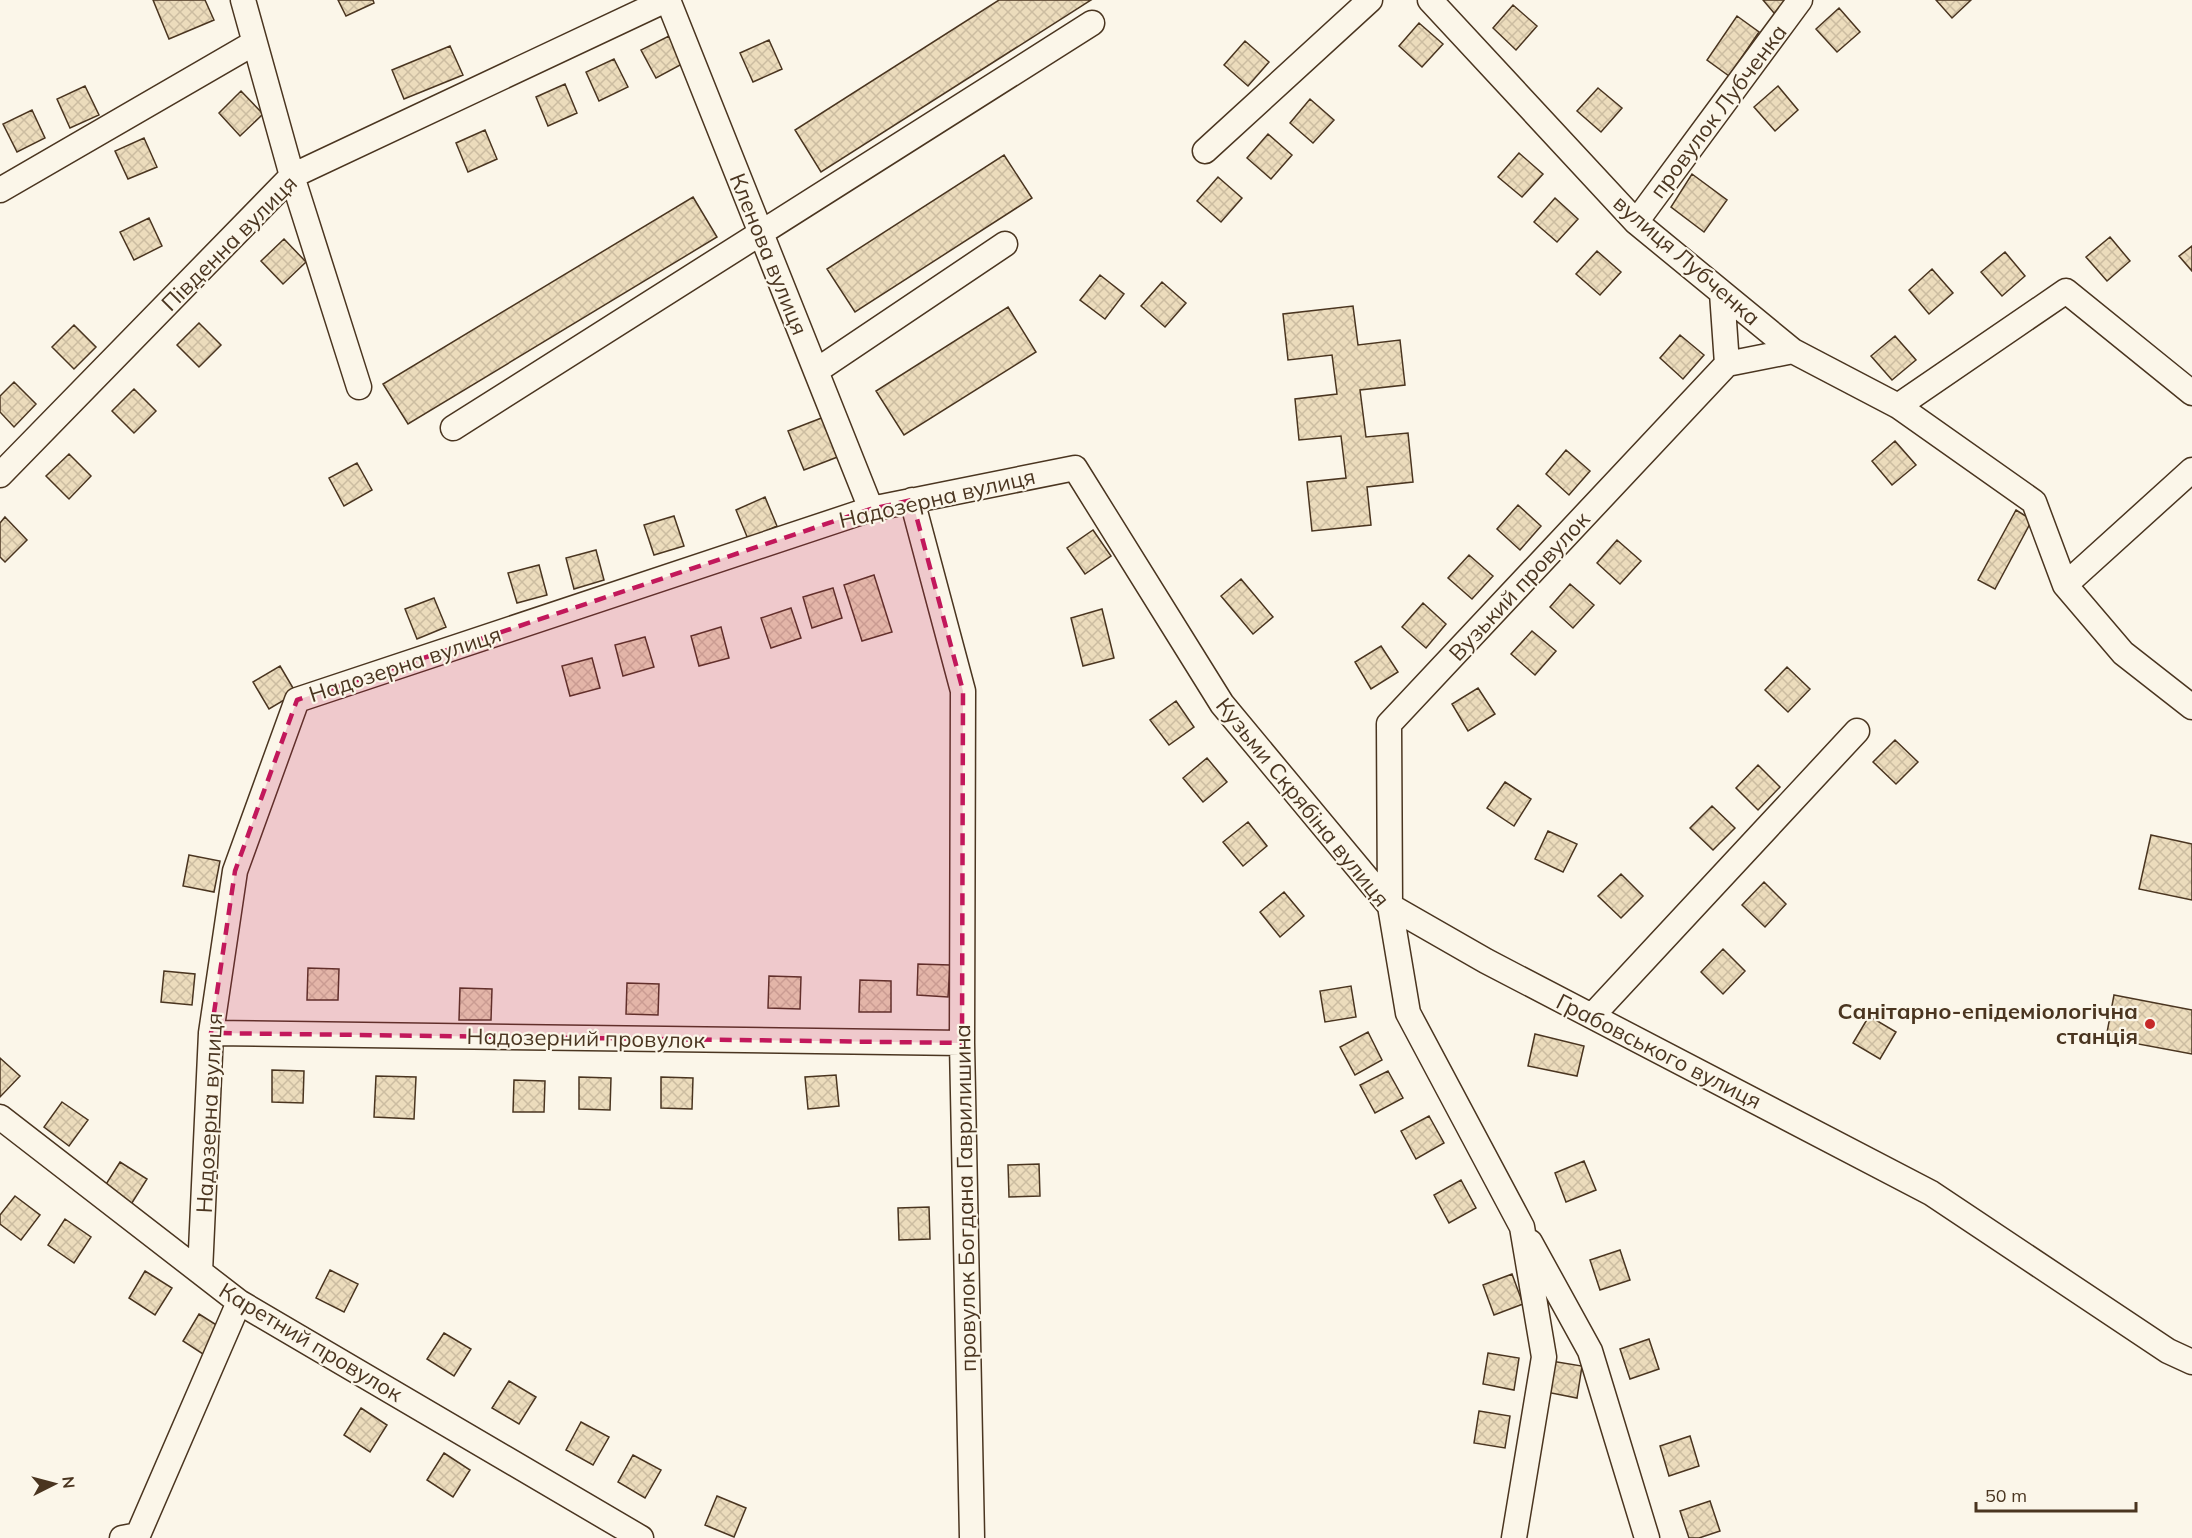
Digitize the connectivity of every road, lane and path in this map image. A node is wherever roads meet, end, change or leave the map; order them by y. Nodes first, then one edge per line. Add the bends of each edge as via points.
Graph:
1 (243, 0) edge
2 (667, 0) edge
3 (1370, 0) edge
4 (1431, 0) edge
5 (1800, 0) edge
6 (1092, 23) dead end
7 (254, 43) junction
8 (1205, 152) dead end
9 (292, 176) junction
10 (0, 190) edge
11 (1636, 222) junction
12 (761, 233) junction
13 (1005, 244) dead end
14 (1722, 293) junction
15 (1793, 351) junction
16 (1727, 364) junction
17 (816, 371) junction
18 (359, 387) dead end
19 (2192, 393) edge
20 (1898, 406) junction
21 (453, 428) dead end
22 (2, 468) edge
23 (1075, 468) joint
24 (2192, 470) edge
25 (912, 500) junction
26 (871, 508) junction
27 (2065, 585) junction
28 (2192, 707) edge
29 (1857, 731) dead end
30 (1390, 906) junction
31 (1592, 1016) junction
32 (211, 1034) junction
33 (962, 1043) junction
34 (0, 1117) edge
35 (1522, 1227) junction
36 (200, 1272) junction
37 (239, 1302) junction
38 (2192, 1362) edge
39 (122, 1538) edge
40 (642, 1538) edge
41 (972, 1538) edge
42 (1514, 1538) edge
43 (1647, 1538) edge

1 - 7 street
2 - 9 street, Південна вулиця
2 - 12 street, Кленова вулиця
3 - 8 street
4 - 11 street, вулиця Лубченка
5 - 11 street, провулок Лубченка
6 - 12 street
7 - 9 street
7 - 10 street
9 - 18 street
9 - 22 street, Південна вулиця
11 - 14 street, вулиця Лубченка
12 - 17 street, Кленова вулиця
12 - 21 street
13 - 17 street
14 - 15 street, вулиця Лубченка
14 - 16 street
15 - 16 street
15 - 20 street, вулиця Лубченка
16 - 30 street, Вузький провулок via 1389,724
17 - 26 street, Кленова вулиця
19 - 20 street via 2066,291
20 - 27 street, вулиця Лубченка via 2034,502
23 - 25 street, Надозерна вулиця
23 - 30 street, Кузьми Скрябіна вулиця via 1222,704
24 - 27 street
25 - 26 street, Надозерна вулиця
25 - 33 street, провулок Богдана Гаврилишина via 963,691
26 - 32 street, Надозерна вулиця via 297,700 235,871
27 - 28 street, вулиця Лубченка via 2123,653
29 - 31 street
30 - 31 street, Грабовського вулиця
30 - 35 street, Кузьми Скрябіна вулиця via 1408,1013
31 - 38 street, Грабовського вулиця via 1931,1193 2168,1351
32 - 33 street, Надозерний провулок
32 - 36 street, Надозерна вулиця
33 - 41 street, провулок Богдана Гаврилишина
34 - 36 street, Каретний провулок
35 - 42 street, Кузьми Скрябіна вулиця via 1544,1357
35 - 43 street via 1590,1351
36 - 37 street, Каретний провулок
37 - 39 street via 138,1535
37 - 40 street, Каретний провулок

